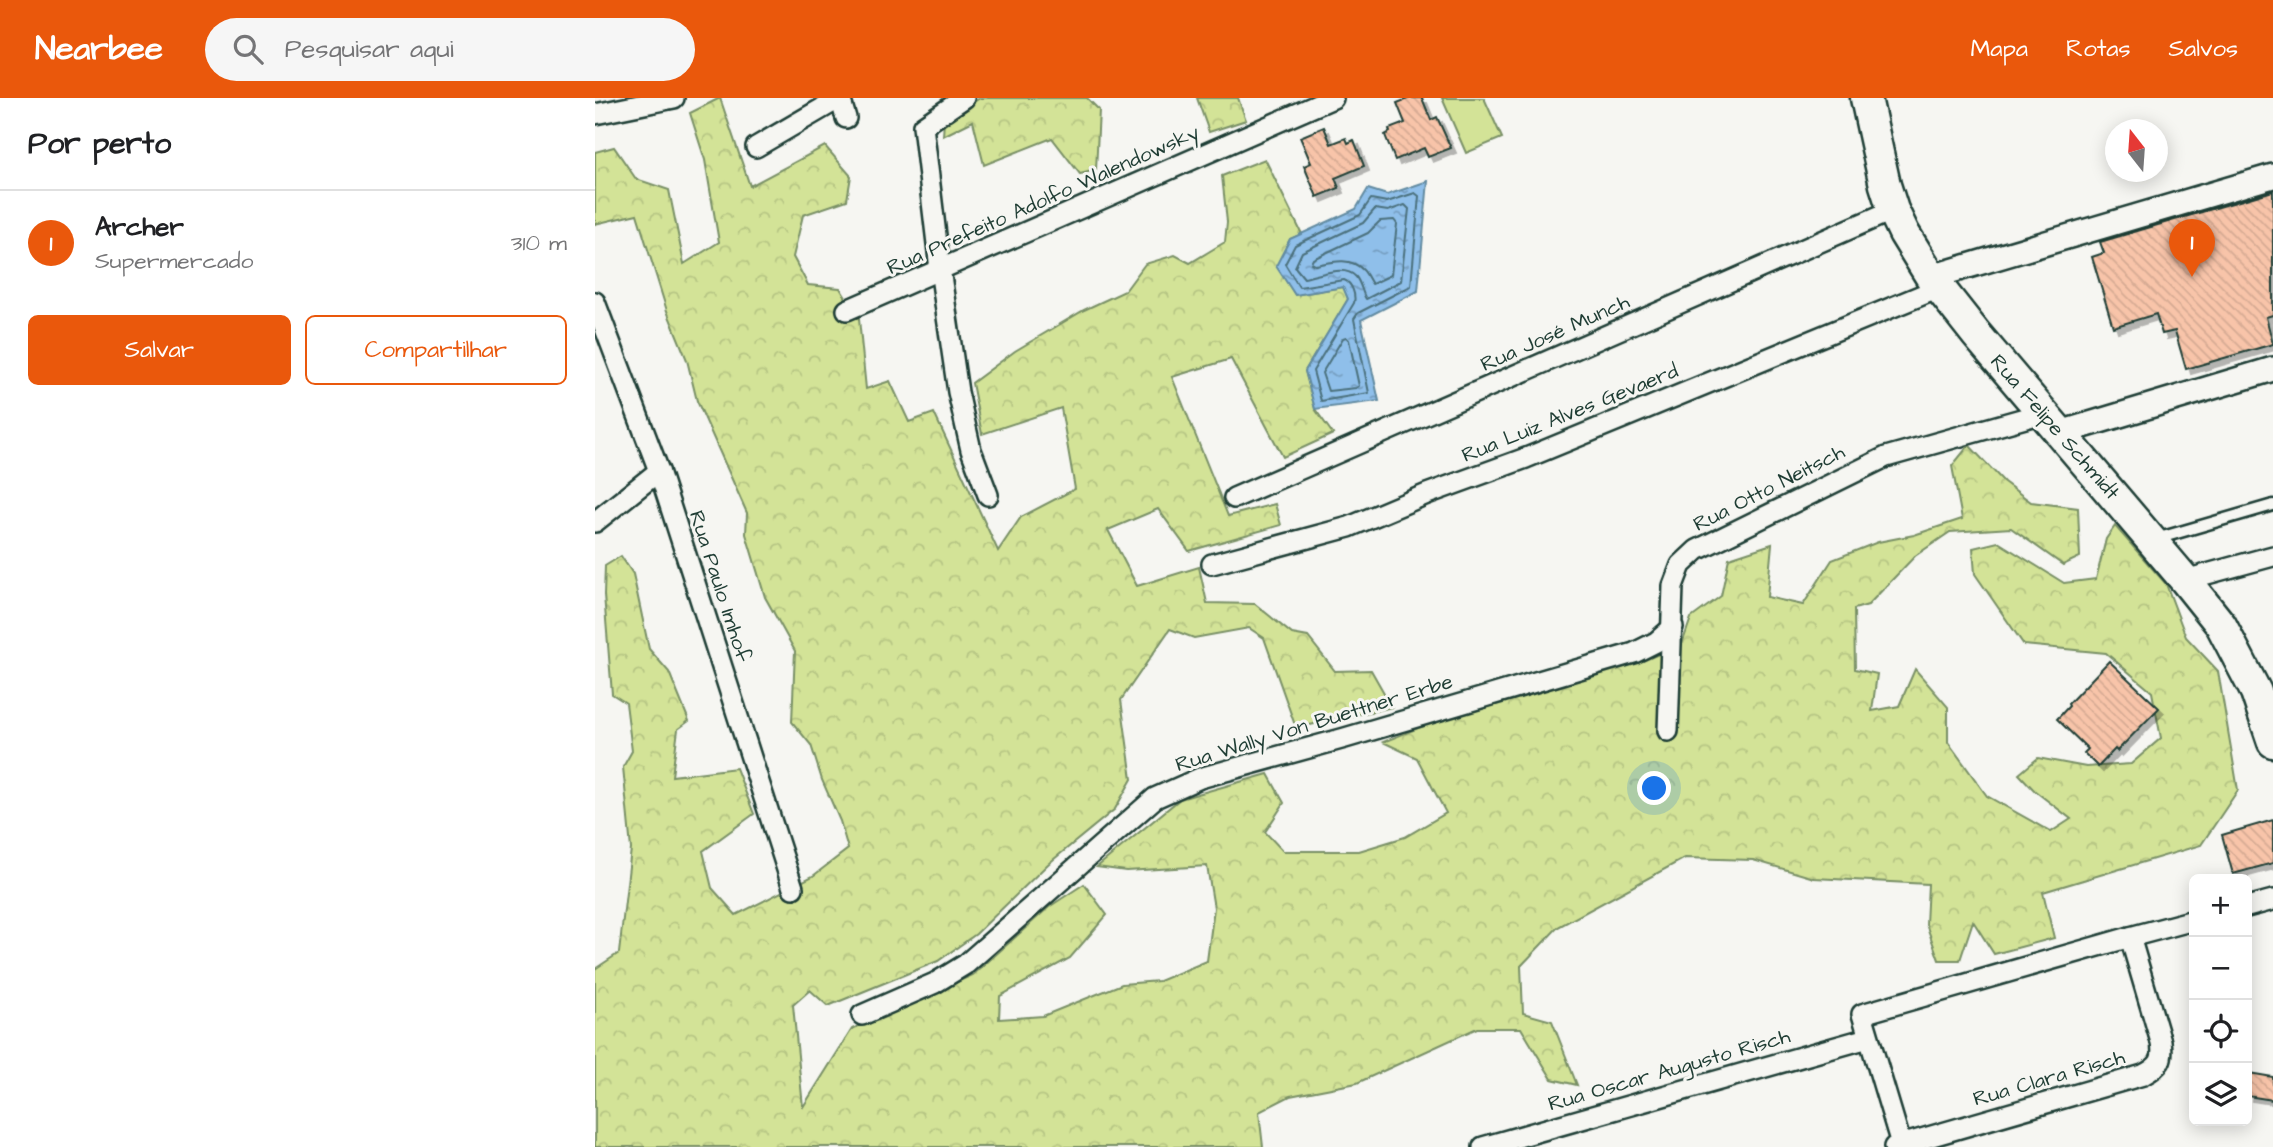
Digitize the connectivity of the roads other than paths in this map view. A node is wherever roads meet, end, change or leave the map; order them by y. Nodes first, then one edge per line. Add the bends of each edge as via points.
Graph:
1 (674, 98) edge
2 (840, 98) edge
3 (964, 98) edge
4 (1333, 98) edge
5 (1866, 98) edge
6 (595, 114) edge
7 (846, 118) dead end
8 (756, 147) dead end
9 (2273, 176) edge
10 (1893, 210) junction
11 (940, 269) junction
12 (1935, 283) junction
13 (595, 302) edge
14 (847, 310) dead end
15 (2273, 369) edge
16 (2051, 423) junction
17 (659, 471) junction
18 (988, 495) dead end
19 (1234, 498) dead end
20 (2273, 505) edge
21 (595, 522) edge
22 (2152, 541) junction
23 (2273, 556) edge
24 (1212, 564) dead end
25 (2185, 580) junction
26 (1673, 627) junction
27 (1668, 731) dead end
28 (2273, 742) edge
29 (793, 888) dead end
30 (2273, 900) edge
31 (2252, 906) edge
32 (2189, 921) edge
33 (2130, 937) junction
34 (862, 1014) dead end
35 (1868, 1038) junction
36 (1898, 1146) edge
37 (1483, 1147) edge

1 - 6 street
2 - 7 street
2 - 8 street
3 - 11 street via 923,126
4 - 11 street, Rua Prefeito Adolfo Walendowsky
5 - 10 main road, Rua Felipe Schmidt
9 - 12 street
10 - 12 main road, Rua Felipe Schmidt
10 - 19 street, Rua José Munch
11 - 14 street, Rua Prefeito Adolfo Walendowsky
11 - 18 street via 963,421
12 - 16 main road, Rua Felipe Schmidt
12 - 24 street, Rua Luiz Alves Gevaerd via 1526,458 1349,527
13 - 17 street, Rua Paulo Imhof
15 - 16 street
16 - 22 main road, Rua Felipe Schmidt
16 - 26 street, Rua Otto Neitsch via 1886,457 1697,550 1681,565 1673,586
17 - 21 street
17 - 29 street, Rua Paulo Imhof
20 - 22 lane
22 - 25 main road, Rua Felipe Schmidt
23 - 25 street
25 - 28 main road, Rua Felipe Schmidt via 2236,652
26 - 27 street, Rua Otto Neitsch
26 - 34 street, Rua Wally Von Buettner Erbe via 1634,653 1175,788 1155,798 966,964 935,983
30 - 31 street
32 - 33 street
33 - 35 street via 1862,1014
33 - 36 street, Rua Clara Risch via 2161,1042 2163,1057 2157,1068
35 - 36 street
35 - 37 street, Rua Oscar Augusto Risch

